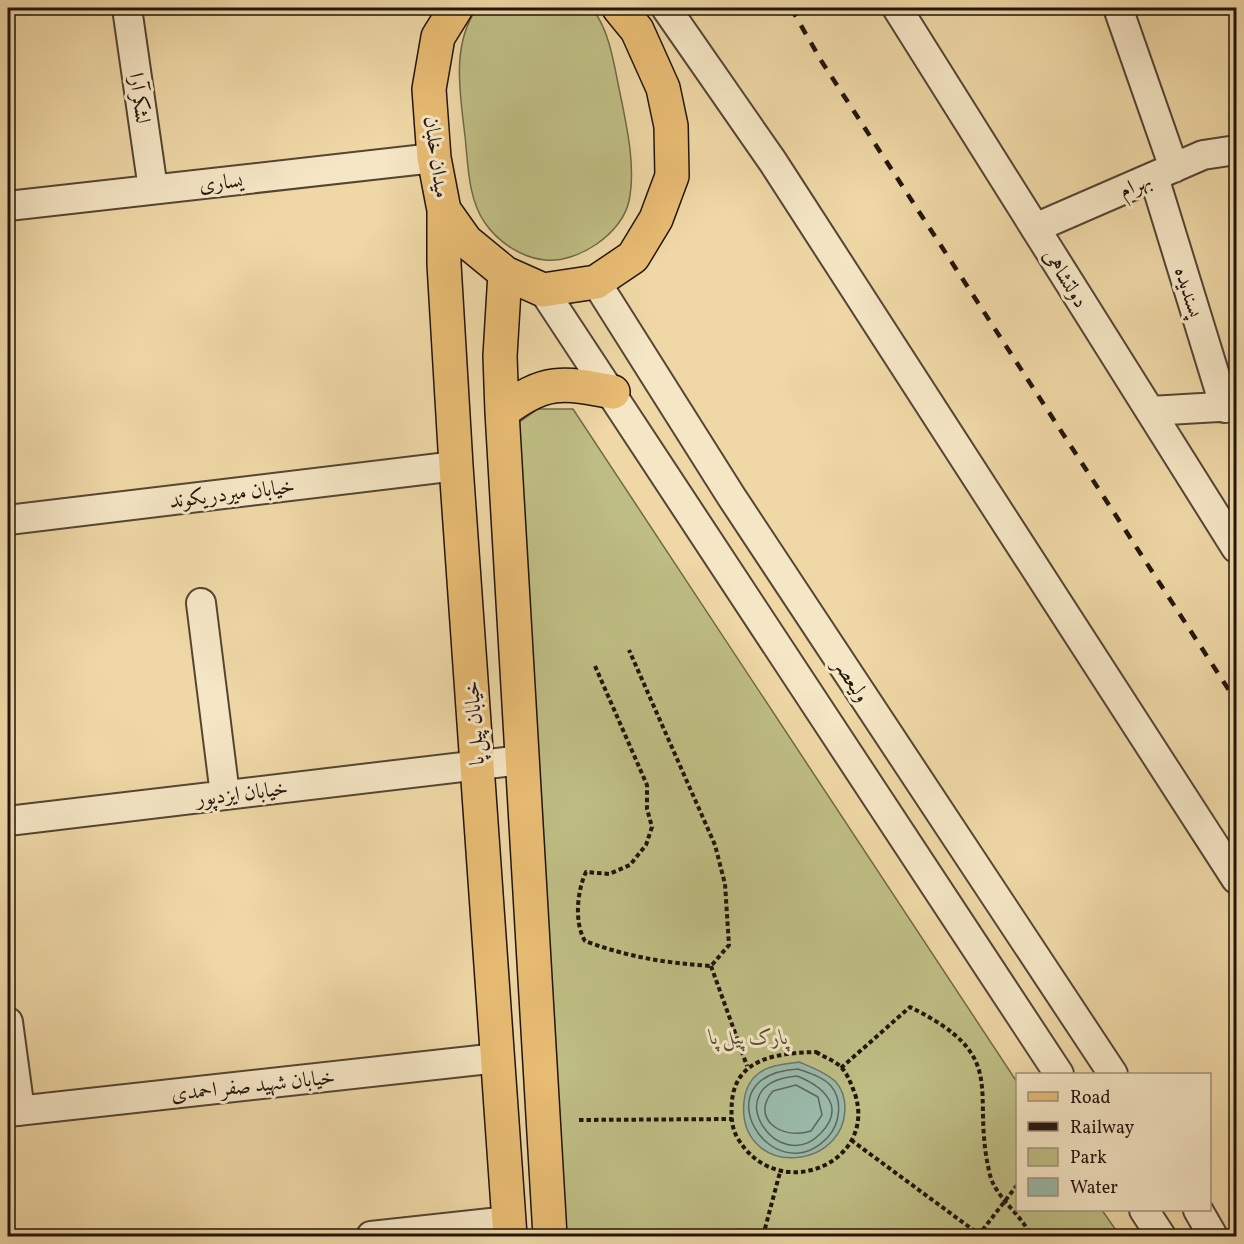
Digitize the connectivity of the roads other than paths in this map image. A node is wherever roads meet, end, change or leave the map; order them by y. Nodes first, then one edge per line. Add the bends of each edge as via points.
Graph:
1 (127, 8) edge
2 (456, 8) edge
3 (619, 8) edge
4 (666, 8) edge
5 (897, 8) edge
6 (1118, 8) edge
7 (1236, 150) edge
8 (434, 158) junction
9 (1164, 173) junction
10 (153, 189) junction
11 (8, 206) edge
12 (444, 210) junction
13 (1035, 228) junction
14 (505, 273) junction
15 (596, 282) junction
16 (543, 290) junction
17 (613, 392) junction
18 (1231, 407) edge
19 (1150, 411) junction
20 (502, 412) junction
21 (456, 466) junction
22 (8, 520) edge
23 (1236, 548) edge
24 (201, 603) dead end
25 (521, 760) junction
26 (477, 766) junction
27 (225, 795) junction
28 (8, 821) edge
29 (1236, 879) edge
30 (8, 1022) edge
31 (498, 1058) junction
32 (1058, 1073) edge
33 (1112, 1073) edge
34 (14, 1112) edge
35 (1145, 1211) edge
36 (1199, 1211) edge
37 (510, 1229) edge
38 (371, 1236) edge
39 (550, 1236) edge
40 (1161, 1236) edge
41 (1213, 1236) edge

1 - 10 street, لشکر آرا
2 - 8 main road, میدان خلبان via 438,37 429,89
3 - 15 main road via 637,30 663,88 670,126 672,176 656,219 633,257
4 - 29 street via 773,162
5 - 13 street, دولتشاهی
6 - 9 street, پسندیده
7 - 9 street, بهرام via 1203,155
8 - 10 street, یساری
8 - 12 main road, میدان خلبان
9 - 13 street, بهرام
9 - 18 street, پسندیده
10 - 11 street, یساری
12 - 14 main road, میدان خلبان via 466,241
12 - 21 main road, خیابان پیل پا
13 - 19 street, دولتشاهی
14 - 16 main road, میدان خلبان
14 - 20 main road via 500,356
15 - 16 main road
15 - 33 street, ولیعصر via 731,496
16 - 17 street, ولیعصر
17 - 20 main road via 577,384 544,386
17 - 32 street, ولیعصر
18 - 19 street
19 - 23 street, دولتشاهی
20 - 25 main road
21 - 22 street, خیابان میردریکوند
21 - 26 main road, خیابان پیل پا
24 - 27 street
25 - 26 street, خیابان ایزدپور
25 - 39 main road
26 - 27 street, خیابان ایزدپور
26 - 31 main road, خیابان پیل پا
27 - 28 street, خیابان ایزدپور
30 - 34 street
31 - 34 street, خیابان شهید صفر احمدی
31 - 37 main road, خیابان پیل پا
35 - 40 street
36 - 41 street
37 - 38 street

